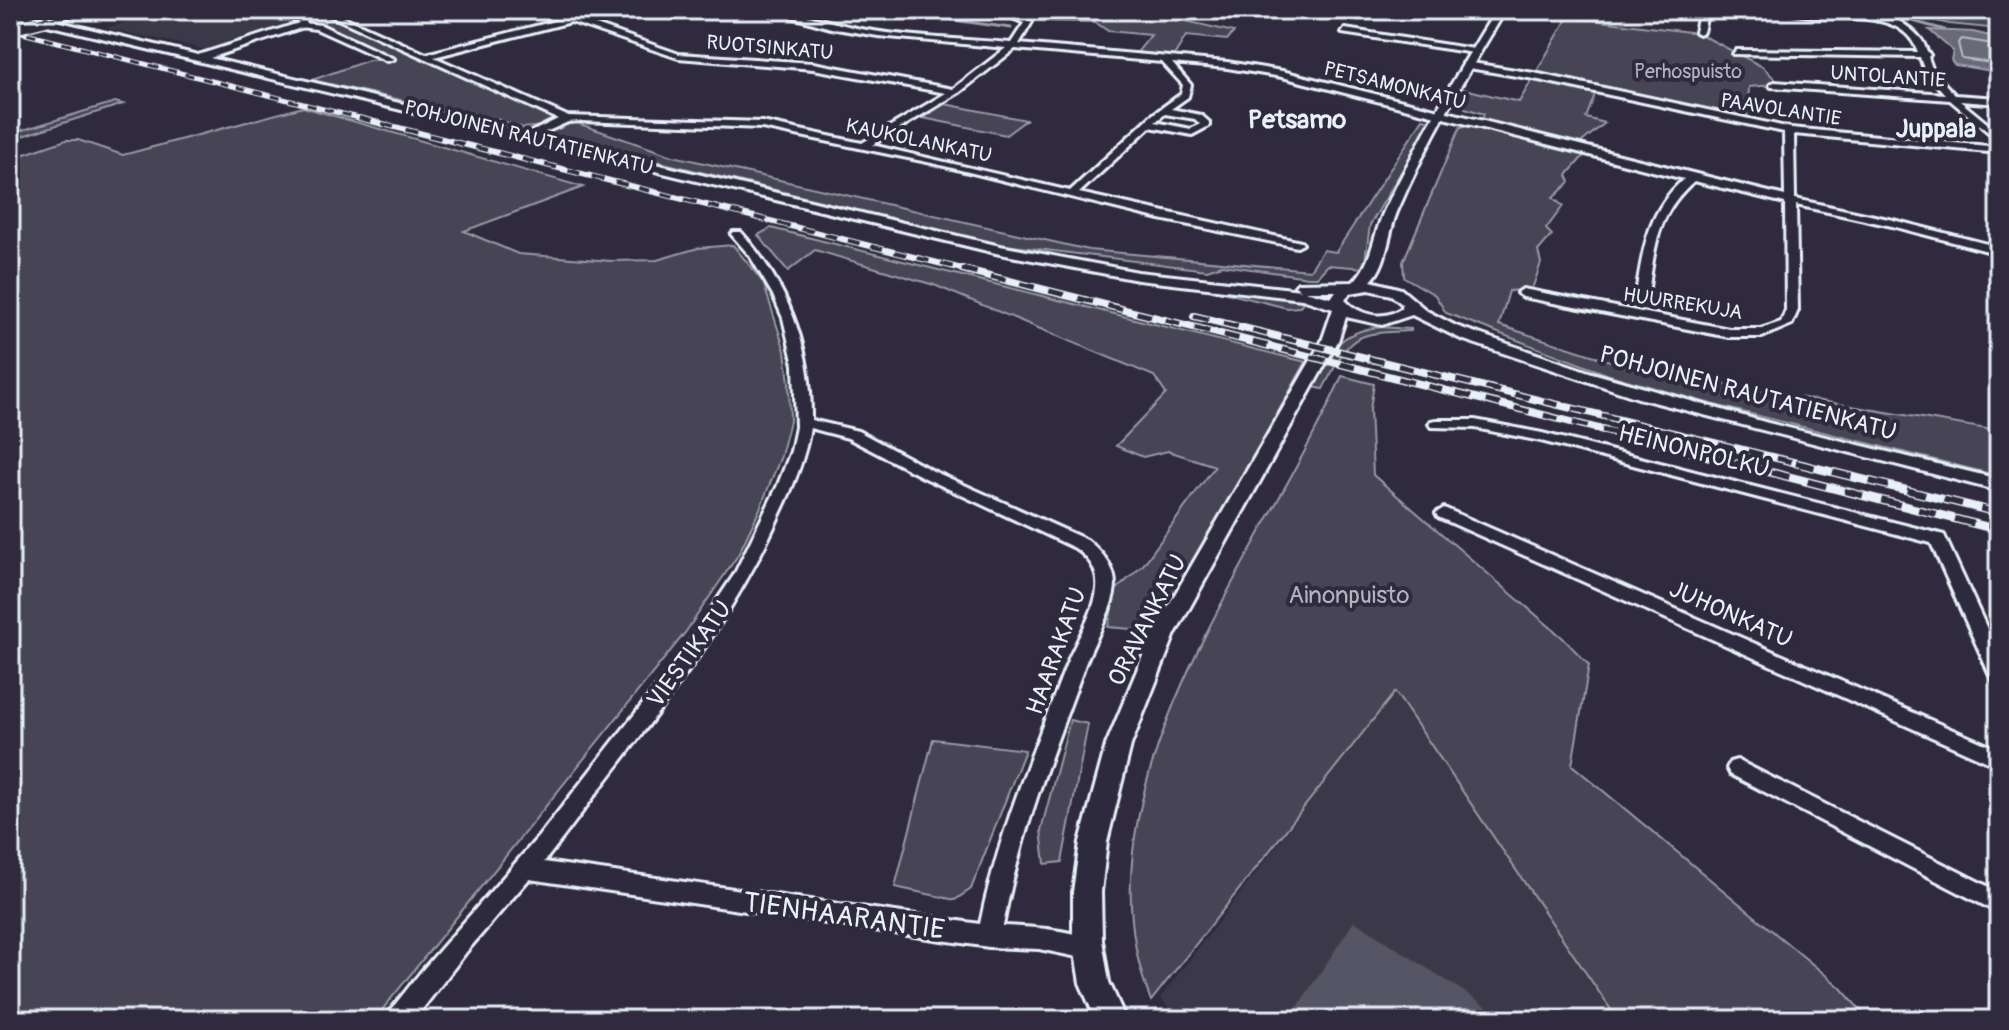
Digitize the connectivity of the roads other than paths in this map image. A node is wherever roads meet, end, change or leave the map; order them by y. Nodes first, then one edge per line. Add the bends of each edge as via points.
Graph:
1 (87, 10) edge
2 (284, 10) edge
3 (322, 10) edge
4 (545, 10) edge
5 (607, 10) edge
6 (772, 10) edge
7 (999, 10) edge
8 (1501, 10) edge
9 (1704, 10) edge
10 (1785, 10) edge
11 (1878, 10) edge
12 (10, 13) edge
13 (571, 19) junction
14 (1892, 19) junction
15 (302, 25) junction
16 (10, 30) edge
17 (1345, 31) dead end
18 (1699, 32) dead end
19 (1011, 48) junction
20 (1474, 51) junction
21 (1736, 52) dead end
22 (1926, 55) junction
23 (427, 56) junction
24 (199, 58) junction
25 (390, 59) dead end
26 (1166, 61) junction
27 (1466, 65) junction
28 (1774, 85) dead end
29 (951, 91) junction
30 (1953, 98) junction
31 (1999, 101) edge
32 (1166, 111) junction
33 (1441, 115) junction
34 (566, 119) junction
35 (1148, 124) junction
36 (1789, 131) junction
37 (530, 136) junction
38 (1999, 138) edge
39 (863, 146) junction
40 (1999, 150) edge
41 (1691, 178) junction
42 (1072, 194) junction
43 (1788, 200) junction
44 (737, 234) dead end
45 (1297, 244) dead end
46 (1999, 251) edge
47 (1378, 253) junction
48 (1048, 259) junction
49 (1355, 286) junction
50 (1396, 292) junction
51 (1523, 293) dead end
52 (1642, 294) dead end
53 (1341, 306) junction
54 (1411, 307) junction
55 (1382, 320) junction
56 (1330, 341) junction
57 (1486, 342) junction
58 (803, 423) junction
59 (1436, 424) dead end
60 (1999, 485) edge
61 (1444, 513) dead end
62 (1999, 675) edge
63 (1999, 759) edge
64 (1737, 768) dead end
65 (525, 869) junction
66 (1999, 903) edge
67 (989, 936) junction
68 (1087, 948) junction
69 (399, 1020) edge
70 (1111, 1020) edge

1 - 16 street, bridge
2 - 15 street via 306,21
3 - 23 street
4 - 13 street, RUOTSINKATU
5 - 13 street
6 - 19 street, PETSAMONKATU via 852,30
7 - 19 street via 1028,22
8 - 20 street
9 - 18 street
10 - 14 street
11 - 14 street
12 - 24 street, POHJOINEN RAUTATIENKATU
13 - 23 street
13 - 29 street, RUOTSINKATU via 676,56 813,66
14 - 22 street via 1918,40
15 - 24 street
15 - 25 street
17 - 20 street
19 - 26 street, PETSAMONKATU
19 - 29 street via 992,67
20 - 27 street
21 - 22 street, UNTOLANTIE
22 - 30 street via 1929,72
23 - 34 street
24 - 37 street, POHJOINEN RAUTATIENKATU
26 - 32 street via 1188,90
26 - 33 street, PETSAMONKATU via 1272,72
27 - 33 street
27 - 36 street, PAAVOLANTIE
28 - 30 street, UNTOLANTIE
29 - 39 street
30 - 31 street, UNTOLANTIE
30 - 38 street
32 - 35 street
32 - 35 street via 1198,117 1206,124 1192,132
33 - 41 street, PETSAMONKATU
33 - 47 street via 1389,214
34 - 37 street, KAUKOLANKATU
34 - 39 street, KAUKOLANKATU via 750,124
35 - 42 street
36 - 40 street, PAAVOLANTIE
36 - 43 street, HUURREKUJA
37 - 48 street, POHJOINEN RAUTATIENKATU
39 - 42 street, KAUKOLANKATU
41 - 43 street, PETSAMONKATU
41 - 52 street via 1668,196 1657,217
42 - 45 street, KAUKOLANKATU
43 - 46 street, PETSAMONKATU
43 - 51 street, HUURREKUJA via 1792,310 1791,318 1777,328 1746,335 1706,330
44 - 58 street, VIESTIKATU via 765,266 796,332
47 - 49 street via 1368,279
47 - 50 street
48 - 49 street, POHJOINEN RAUTATIENKATU via 1285,284
48 - 53 street, POHJOINEN RAUTATIENKATU via 1138,276 1304,295
49 - 50 street, POHJOINEN RAUTATIENKATU
49 - 53 street, ORAVANKATU via 1339,294
50 - 54 street, POHJOINEN RAUTATIENKATU
53 - 55 street, POHJOINEN RAUTATIENKATU
53 - 56 street, ORAVANKATU
54 - 55 street via 1402,317
54 - 57 street, POHJOINEN RAUTATIENKATU
55 - 56 street via 1355,324
55 - 57 street, POHJOINEN RAUTATIENKATU
56 - 68 street, ORAVANKATU via 1139,688 1110,775 1093,851 1084,909
57 - 60 street, POHJOINEN RAUTATIENKATU via 1707,414
58 - 65 street, VIESTIKATU via 784,488 739,583 691,656
58 - 67 street, HAARAKATU via 839,427 878,444 1081,544 1102,564 1105,595 1034,778 996,893
59 - 62 street, HEINONPOLKU via 1475,424 1528,434 1938,539
61 - 63 street, JUHONKATU
64 - 66 street
65 - 67 street, TIENHAARANTIE
65 - 69 street, VIESTIKATU
67 - 68 street, TIENHAARANTIE via 1039,938
68 - 70 street via 1102,1006

